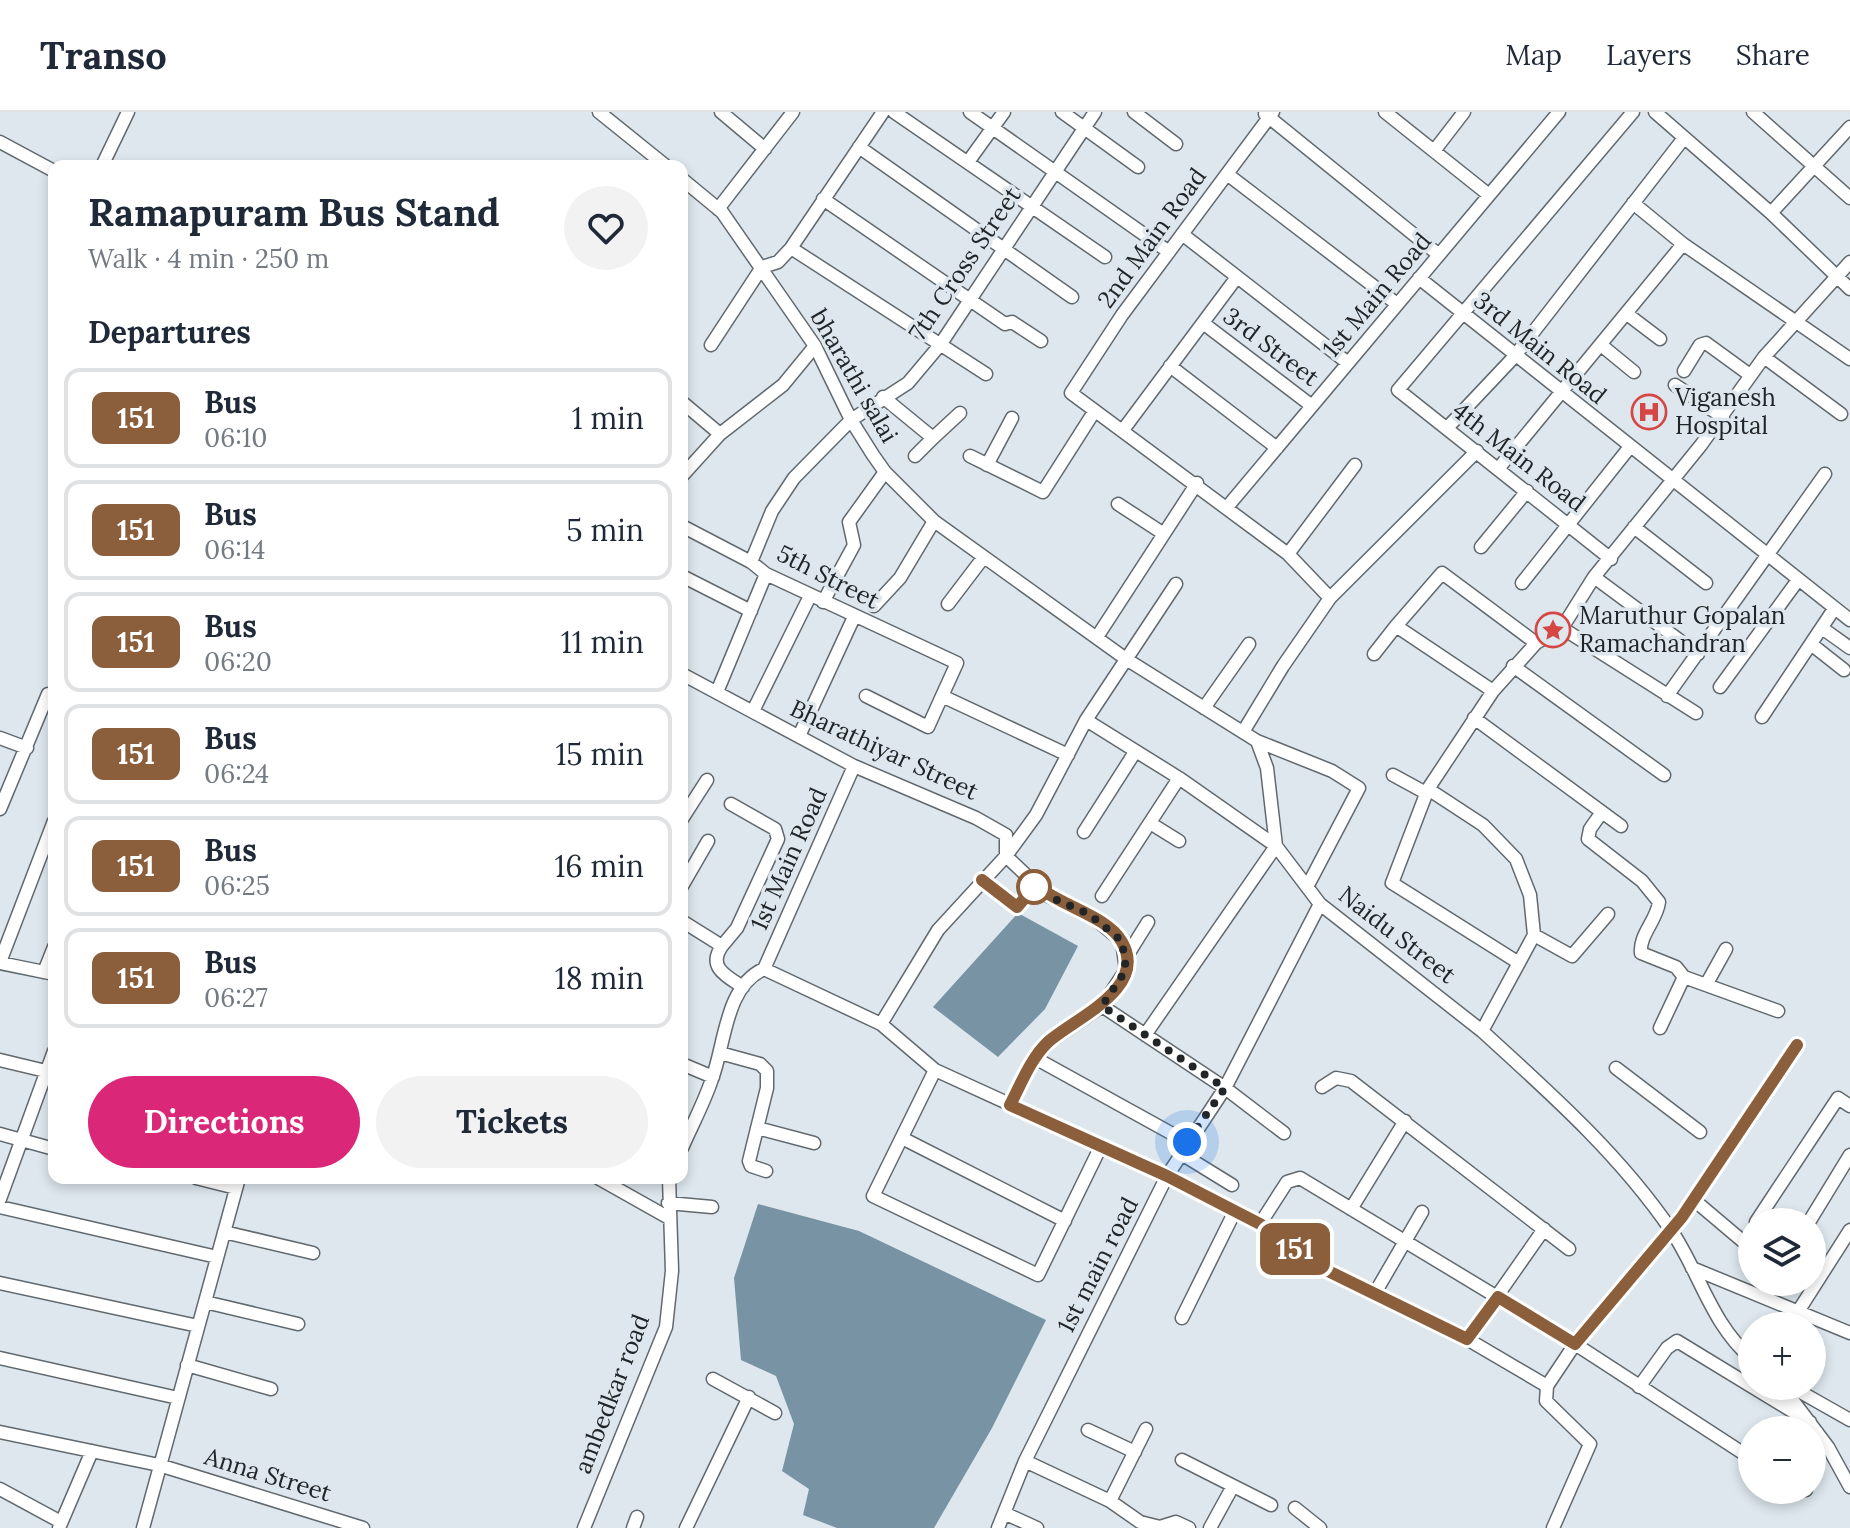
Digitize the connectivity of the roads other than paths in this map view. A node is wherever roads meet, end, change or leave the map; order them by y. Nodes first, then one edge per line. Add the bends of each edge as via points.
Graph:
1 (128, 112) edge
2 (599, 112) edge
3 (721, 112) edge
4 (793, 112) edge
5 (883, 112) edge
6 (894, 112) edge
7 (970, 112) edge
8 (1004, 112) edge
9 (1062, 112) edge
10 (1095, 112) edge
11 (1134, 112) edge
12 (1385, 112) edge
13 (1464, 112) edge
14 (1559, 112) edge
15 (1633, 112) edge
16 (1655, 112) edge
17 (1268, 114) edge
18 (1759, 114) edge
19 (1670, 117) edge
20 (993, 127) junction
21 (1850, 127) edge
22 (1084, 128) junction
23 (1684, 138) junction
24 (0, 142) edge
25 (1176, 144) dead end
26 (859, 147) junction
27 (765, 149) junction
28 (1434, 151) junction
29 (105, 160) edge
30 (659, 160) edge
31 (968, 162) junction
32 (1814, 166) junction
33 (1138, 167) dead end
34 (48, 168) edge
35 (1055, 171) junction
36 (1227, 174) junction
37 (688, 184) edge
38 (1489, 195) junction
39 (1850, 198) edge
40 (823, 199) junction
41 (1633, 203) junction
42 (1032, 206) junction
43 (718, 209) junction
44 (1771, 213) junction
45 (1182, 234) junction
46 (1683, 244) junction
47 (1004, 246) junction
48 (791, 248) junction
49 (1169, 252) junction
50 (1439, 255) junction
51 (1105, 257) dead end
52 (1850, 262) edge
53 (762, 267) junction
54 (1837, 276) junction
55 (1237, 277) junction
56 (1419, 278) junction
57 (1850, 289) edge
58 (1072, 297) dead end
59 (970, 300) junction
60 (1397, 304) junction
61 (1627, 314) junction
62 (1464, 315) junction
63 (1792, 322) junction
64 (1203, 323) junction
65 (1660, 339) dead end
66 (1041, 341) dead end
67 (711, 345) dead end
68 (940, 345) junction
69 (1601, 345) junction
70 (815, 346) junction
71 (1514, 357) junction
72 (1764, 357) junction
73 (1850, 359) edge
74 (1348, 363) junction
75 (1170, 366) junction
76 (1684, 371) dead end
77 (1634, 372) dead end
78 (986, 374) dead end
79 (1750, 375) junction
80 (1675, 385) dead end
81 (1561, 394) junction
82 (883, 397) junction
83 (1312, 406) junction
84 (688, 407) edge
85 (1094, 412) junction
86 (960, 413) dead end
87 (1841, 414) dead end
88 (1723, 417) junction
89 (1012, 418) dead end
90 (851, 420) junction
91 (1447, 428) junction
92 (1123, 430) junction
93 (720, 434) junction
94 (933, 438) junction
95 (1277, 448) junction
96 (1629, 448) junction
97 (1477, 451) junction
98 (915, 456) dead end
99 (970, 456) dead end
100 (987, 465) junction
101 (1355, 465) dead end
102 (688, 469) edge
103 (1498, 469) junction
104 (885, 472) junction
105 (1825, 474) dead end
106 (1671, 481) junction
107 (1197, 483) junction
108 (1527, 491) junction
109 (1118, 504) dead end
110 (1228, 506) junction
111 (934, 521) junction
112 (1569, 525) junction
113 (1634, 527) junction
114 (688, 529) edge
115 (1164, 534) junction
116 (1481, 547) dead end
117 (1288, 554) junction
118 (1767, 557) junction
119 (983, 558) junction
120 (1611, 559) junction
121 (751, 562) junction
122 (766, 574) junction
123 (1594, 577) junction
124 (688, 579) edge
125 (1798, 580) junction
126 (1522, 583) dead end
127 (1706, 583) dead end
128 (1176, 584) dead end
129 (810, 596) junction
130 (1330, 598) junction
131 (823, 602) junction
132 (948, 604) dead end
133 (874, 606) dead end
134 (1834, 609) junction
135 (751, 611) junction
136 (854, 617) junction
137 (1850, 620) edge
138 (1396, 626) junction
139 (1562, 628) junction
140 (1822, 628) junction
141 (1097, 637) junction
142 (1536, 643) junction
143 (1249, 644) dead end
144 (1811, 644) junction
145 (1850, 648) edge
146 (1374, 654) dead end
147 (1698, 654) junction
148 (1126, 659) junction
149 (1513, 666) junction
150 (1844, 670) dead end
151 (688, 677) edge
152 (1720, 687) dead end
153 (1493, 691) junction
154 (717, 692) junction
155 (48, 694) dead end
156 (866, 696) dead end
157 (942, 696) junction
158 (1667, 696) junction
159 (1204, 708) junction
160 (753, 711) junction
161 (1696, 713) dead end
162 (1762, 717) dead end
163 (1474, 718) junction
164 (1086, 720) junction
165 (1243, 732) junction
166 (799, 736) junction
167 (0, 738) edge
168 (1257, 741) junction
169 (27, 748) junction
170 (1135, 752) junction
171 (1068, 755) junction
172 (854, 766) junction
173 (1393, 775) dead end
174 (1664, 775) dead end
175 (1179, 778) junction
176 (707, 780) dead end
177 (1427, 791) junction
178 (731, 804) dead end
179 (0, 809) edge
180 (688, 810) edge
181 (1602, 812) junction
182 (1150, 823) junction
183 (1621, 826) dead end
184 (1084, 832) dead end
185 (48, 837) edge
186 (708, 841) dead end
187 (1179, 841) dead end
188 (1276, 846) junction
189 (1006, 856) junction
190 (688, 876) edge
191 (982, 880) junction
192 (1036, 885) junction
193 (1307, 887) junction
194 (1102, 896) dead end
195 (1320, 904) junction
196 (1608, 914) dead end
197 (1148, 922) dead end
198 (688, 925) edge
199 (1534, 935) junction
200 (722, 946) junction
201 (1726, 949) dead end
202 (1125, 959) junction
203 (0, 962) edge
204 (1519, 963) junction
205 (764, 969) junction
206 (48, 973) edge
207 (1684, 977) junction
208 (1706, 985) junction
209 (743, 987) junction
210 (1102, 1006) junction
211 (1778, 1011) dead end
212 (881, 1024) junction
213 (1660, 1028) dead end
214 (1482, 1031) junction
215 (1145, 1035) junction
216 (1797, 1045) dead end
217 (720, 1053) junction
218 (1035, 1058) junction
219 (0, 1060) edge
220 (688, 1067) edge
221 (1616, 1068) dead end
222 (935, 1070) junction
223 (48, 1072) edge
224 (48, 1077) edge
225 (713, 1077) junction
226 (1322, 1087) dead end
227 (1225, 1088) junction
228 (1010, 1105) junction
229 (1850, 1106) edge
230 (1405, 1121) junction
231 (757, 1128) junction
232 (1700, 1132) dead end
233 (1284, 1133) dead end
234 (0, 1134) edge
235 (688, 1134) edge
236 (902, 1138) junction
237 (21, 1140) junction
238 (814, 1143) dead end
239 (1101, 1146) junction
240 (48, 1147) edge
241 (1184, 1148) junction
242 (1850, 1155) edge
243 (766, 1171) dead end
244 (1167, 1176) junction
245 (238, 1184) edge
246 (609, 1184) edge
247 (669, 1184) edge
248 (1232, 1185) dead end
249 (0, 1199) edge
250 (1694, 1200) junction
251 (668, 1203) junction
252 (0, 1207) edge
253 (712, 1207) dead end
254 (1765, 1208) edge
255 (1818, 1208) edge
256 (1351, 1209) junction
257 (1235, 1211) junction
258 (1422, 1212) dead end
259 (669, 1218) junction
260 (1065, 1221) junction
261 (1260, 1224) junction
262 (1544, 1229) junction
263 (1850, 1230) edge
264 (1671, 1231) junction
265 (224, 1232) junction
266 (1738, 1237) edge
267 (1405, 1241) junction
268 (1845, 1247) edge
269 (1569, 1249) dead end
270 (313, 1253) dead end
271 (217, 1257) junction
272 (1692, 1268) junction
273 (0, 1283) edge
274 (1375, 1293) junction
275 (1498, 1297) junction
276 (205, 1302) junction
277 (1799, 1310) junction
278 (1182, 1318) dead end
279 (298, 1324) dead end
280 (198, 1326) junction
281 (1850, 1333) edge
282 (1467, 1339) junction
283 (1738, 1343) edge
284 (1575, 1344) junction
285 (0, 1358) edge
286 (187, 1365) junction
287 (713, 1379) dead end
288 (1547, 1386) junction
289 (1639, 1387) junction
290 (271, 1389) dead end
291 (749, 1397) junction
292 (178, 1398) junction
293 (1793, 1400) edge
294 (1815, 1400) edge
295 (775, 1413) dead end
296 (1796, 1416) edge
297 (1805, 1416) edge
298 (1850, 1420) edge
299 (1146, 1429) dead end
300 (1088, 1430) dead end
301 (0, 1432) edge
302 (1826, 1447) edge
303 (1738, 1450) edge
304 (92, 1451) junction
305 (1135, 1452) junction
306 (1182, 1460) dead end
307 (1025, 1461) junction
308 (159, 1465) junction
309 (1233, 1486) junction
310 (1850, 1487) edge
311 (0, 1489) edge
312 (1110, 1501) junction
313 (1271, 1505) dead end
314 (1295, 1508) dead end
315 (1004, 1513) junction
316 (60, 1525) edge
317 (1169, 1525) edge
318 (143, 1528) edge
319 (363, 1528) edge
320 (584, 1528) edge
321 (686, 1528) edge
322 (998, 1528) edge
323 (1037, 1528) edge
324 (1189, 1528) edge
325 (1210, 1528) edge
326 (1320, 1528) edge
327 (1553, 1528) edge

1 - 29 street
2 - 30 street
3 - 27 street
4 - 27 street
5 - 26 street
6 - 31 street
7 - 20 street
8 - 20 street
9 - 22 street
10 - 22 street, 7th Cross Street
11 - 25 street
12 - 28 street
13 - 28 street
14 - 38 street, 1st Main Road
15 - 62 street
16 - 19 street
17 - 36 street, 2nd Main Road
17 - 50 street
18 - 32 street
19 - 23 street
20 - 31 street
20 - 35 street
21 - 32 street
22 - 33 street
22 - 35 street, 7th Cross Street
23 - 41 street
23 - 44 street
24 - 34 street
26 - 40 street
26 - 47 street
27 - 43 street
28 - 38 street
31 - 42 street
32 - 39 street
32 - 44 street
35 - 42 street, 7th Cross Street
35 - 49 street
36 - 45 street, 2nd Main Road
36 - 60 street
37 - 43 street, bharathi salai
38 - 50 street, 1st Main Road
40 - 48 street
40 - 59 street
41 - 46 street
41 - 71 street
42 - 47 street, 7th Cross Street
42 - 51 street
43 - 53 street, bharathi salai
44 - 54 street
45 - 49 street, 2nd Main Road
45 - 55 street
46 - 61 street
46 - 63 street
47 - 58 street
47 - 59 street, 7th Cross Street
48 - 53 street via 778,262
48 - 68 street
49 - 85 street, 2nd Main Road via 1071,393
50 - 56 street, 1st Main Road
52 - 54 street
53 - 67 street
53 - 70 street, bharathi salai
54 - 57 street
54 - 63 street
55 - 64 street
55 - 74 street
56 - 60 street, 1st Main Road
56 - 62 street, 3rd Main Road
59 - 66 street
59 - 68 street, 7th Cross Street
60 - 74 street, 1st Main Road
61 - 65 street
61 - 69 street
62 - 71 street, 3rd Main Road
62 - 91 street, 4th Main Road via 1398,390
63 - 72 street
63 - 73 street
64 - 75 street
64 - 83 street, 3rd Street
68 - 78 street
68 - 82 street, 7th Cross Street via 908,383
69 - 77 street
69 - 81 street
70 - 90 street, bharathi salai
70 - 93 street via 783,385
71 - 81 street, 3rd Main Road
71 - 91 street
72 - 79 street
72 - 87 street
74 - 83 street, 1st Main Road
75 - 92 street
75 - 95 street
76 - 79 street via 1706,343
79 - 88 street
80 - 88 street
81 - 96 street, 3rd Main Road
81 - 103 street
82 - 90 street, 7th Cross Street
82 - 94 street
83 - 95 street, 1st Main Road
84 - 93 street
85 - 92 street
85 - 100 street via 1043,492
86 - 94 street
88 - 106 street
89 - 100 street
90 - 104 street, bharathi salai
90 - 121 street, 7th Cross Street via 794,478 772,511
91 - 97 street, 4th Main Road
92 - 107 street
93 - 102 street
94 - 98 street
95 - 110 street, 1st Main Road
96 - 106 street, 3rd Main Road
96 - 112 street
97 - 103 street, 4th Main Road
97 - 130 street
99 - 100 street
101 - 117 street
103 - 108 street, 4th Main Road
104 - 111 street, bharathi salai
104 - 131 street via 849,522 854,545
105 - 118 street
106 - 113 street
106 - 118 street, 3rd Main Road
107 - 110 street
107 - 115 street
108 - 112 street, 4th Main Road
108 - 116 street
109 - 115 street
110 - 117 street
111 - 119 street, bharathi salai
111 - 133 street via 900,578
112 - 120 street, 4th Main Road
112 - 126 street
113 - 120 street
113 - 127 street
114 - 121 street, 5th Street
115 - 141 street
117 - 130 street
118 - 125 street, 3rd Main Road
118 - 147 street
119 - 132 street
119 - 141 street, bharathi salai
120 - 123 street
121 - 122 street, 5th Street
122 - 129 street, 5th Street
122 - 135 street
123 - 139 street
123 - 147 street
124 - 135 street
125 - 134 street, 3rd Main Road
125 - 152 street
128 - 148 street
129 - 131 street, 5th Street
129 - 160 street
130 - 165 street
131 - 136 street, 5th Street
134 - 137 street, 3rd Main Road
134 - 140 street
135 - 154 street
136 - 157 street, 5th Street via 957,663
136 - 166 street
138 - 142 street via 1442,573
138 - 146 street
138 - 153 street
139 - 142 street
139 - 158 street
140 - 144 street
140 - 145 street
141 - 148 street, bharathi salai
142 - 149 street
143 - 159 street
144 - 150 street
144 - 162 street
147 - 158 street
148 - 159 street
148 - 164 street
149 - 153 street
149 - 174 street
151 - 154 street, Bharathiyar Street
153 - 163 street
154 - 160 street, Bharathiyar Street
155 - 169 street
156 - 157 street via 928,727
157 - 171 street
158 - 161 street
159 - 165 street
160 - 166 street, Bharathiyar Street
163 - 177 street
163 - 181 street
164 - 170 street
164 - 171 street
165 - 168 street
166 - 172 street, Bharathiyar Street
167 - 169 street
168 - 188 street via 1267,768
168 - 193 street via 1332,771 1359,788
169 - 179 street
170 - 175 street
170 - 184 street
171 - 189 street via 1036,815
172 - 189 street, Bharathiyar Street via 1006,835
172 - 205 street, 1st Main Road
173 - 177 street
175 - 182 street
175 - 188 street
176 - 180 street
177 - 199 street via 1483,825 1516,859 1530,895
177 - 204 street via 1392,883
178 - 200 street via 775,829 778,839 737,928
181 - 183 street
181 - 207 street via 1588,839 1642,881 1659,902 1641,953 1676,967
182 - 187 street
182 - 194 street
185 - 203 street
186 - 190 street
188 - 193 street, Naidu Street
188 - 215 street
189 - 191 street
189 - 192 street
191 - 192 street via 1017,907
191 - 212 street via 938,930
192 - 202 street via 1089,914 1122,941
193 - 195 street, Naidu Street
195 - 214 street, Naidu Street
195 - 227 street, 1st main road
196 - 199 street via 1572,956
197 - 202 street
198 - 200 street
199 - 204 street
200 - 209 street via 716,954 719,971
201 - 208 street
202 - 210 street via 1122,980
203 - 206 street
204 - 214 street
205 - 209 street via 752,974
205 - 212 street
207 - 208 street
207 - 213 street
208 - 211 street
209 - 217 street
210 - 215 street
210 - 218 street via 1049,1042
212 - 222 street
214 - 264 street, Naidu Street via 1590,1130
215 - 227 street
216 - 250 street
217 - 225 street
217 - 231 street via 760,1064 767,1071
218 - 228 street
218 - 241 street
219 - 223 street
220 - 225 street
221 - 232 street
222 - 228 street
222 - 236 street
224 - 237 street
225 - 235 street
226 - 230 street via 1344,1077
227 - 233 street
227 - 241 street, 1st main road
228 - 239 street
229 - 254 street via 1838,1098
230 - 256 street
230 - 262 street
231 - 238 street
231 - 243 street via 749,1164
234 - 237 street
236 - 260 street
236 - 260 street via 873,1196 1038,1275
237 - 240 street
237 - 249 street
239 - 244 street
239 - 260 street
241 - 244 street, 1st main road
241 - 248 street
242 - 255 street
244 - 257 street
244 - 307 street, 1st main road
245 - 265 street
246 - 259 street
247 - 251 street, ambedkar road
250 - 264 street
250 - 266 street
251 - 253 street
251 - 259 street, ambedkar road
252 - 271 street
256 - 261 street via 1300,1178 1290,1178
256 - 267 street
257 - 261 street
257 - 278 street
258 - 267 street
259 - 320 street, ambedkar road via 672,1271 666,1327
261 - 274 street via 1320,1267
262 - 269 street
262 - 275 street
263 - 268 street
264 - 272 street, Naidu Street
264 - 284 street
265 - 270 street
265 - 271 street
267 - 274 street
267 - 275 street
268 - 277 street
271 - 276 street
272 - 277 street
272 - 283 street, Naidu Street via 1716,1318
273 - 280 street
274 - 282 street
275 - 282 street
275 - 284 street
276 - 279 street
276 - 280 street
277 - 281 street
280 - 286 street
282 - 288 street
284 - 288 street
284 - 289 street
285 - 292 street
286 - 290 street
286 - 292 street
287 - 291 street
288 - 327 street via 1546,1401 1590,1444
289 - 296 street via 1677,1341
289 - 303 street
291 - 295 street
291 - 321 street
292 - 308 street
293 - 297 street
294 - 298 street
299 - 305 street
300 - 305 street
301 - 304 street, Anna Street
302 - 310 street
304 - 308 street, Anna Street
304 - 316 street
305 - 312 street
306 - 309 street
307 - 312 street
307 - 315 street, 1st main road
308 - 318 street
308 - 319 street, Anna Street
309 - 313 street
309 - 325 street
311 - 316 street
312 - 317 street via 1151,1527
314 - 326 street
315 - 322 street, 1st main road
315 - 323 street
317 - 324 street

